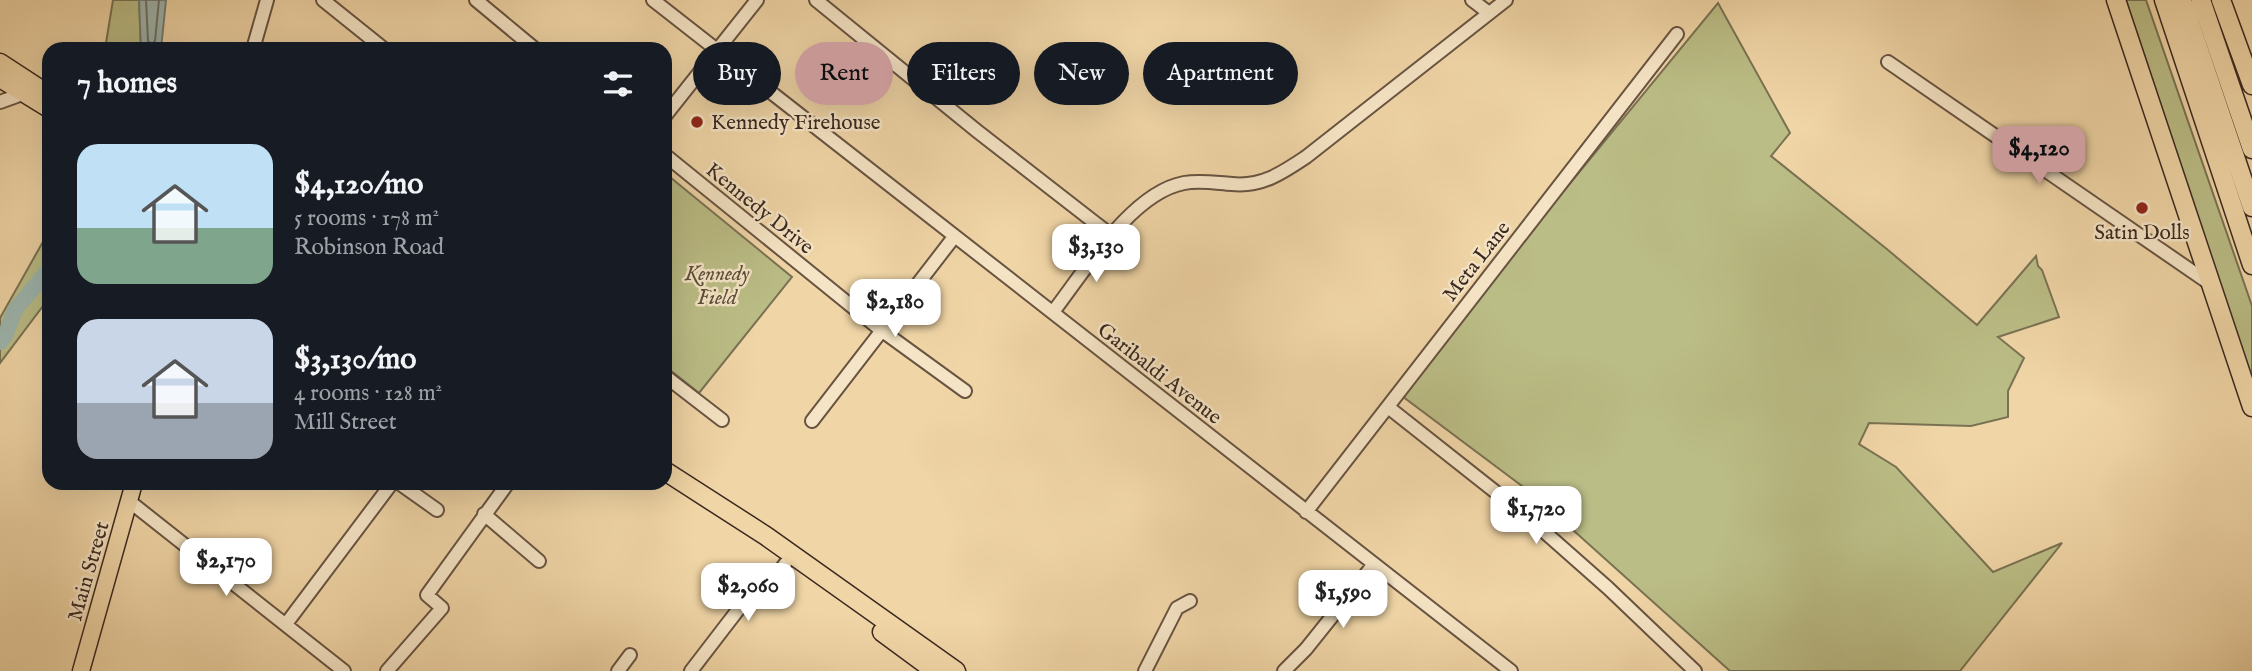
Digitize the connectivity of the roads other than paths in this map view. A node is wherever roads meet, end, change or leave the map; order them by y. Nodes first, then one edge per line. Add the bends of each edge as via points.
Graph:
1 (267, 0) edge
2 (323, 0) edge
3 (476, 0) edge
4 (653, 0) edge
5 (757, 0) edge
6 (816, 0) edge
7 (1472, 0) edge
8 (1506, 0) edge
9 (2116, 0) edge
10 (2164, 0) edge
11 (2182, 0) edge
12 (2201, 0) edge
13 (2221, 0) edge
14 (1489, 13) junction
15 (1677, 34) dead end
16 (255, 42) edge
17 (375, 42) edge
18 (527, 42) edge
19 (707, 42) edge
20 (723, 42) edge
21 (1888, 62) dead end
22 (0, 63) edge
23 (0, 78) edge
24 (693, 80) edge
25 (2252, 85) edge
26 (42, 90) edge
27 (26, 93) junction
28 (781, 100) edge
29 (0, 102) edge
30 (42, 103) edge
31 (672, 107) edge
32 (2252, 149) edge
33 (672, 161) edge
34 (2252, 206) edge
35 (1112, 236) junction
36 (954, 237) junction
37 (2252, 265) edge
38 (2210, 283) junction
39 (1053, 312) junction
40 (881, 330) junction
41 (672, 381) edge
42 (965, 391) dead end
43 (1388, 407) junction
44 (2252, 407) edge
45 (722, 420) dead end
46 (812, 421) dead end
47 (672, 476) edge
48 (132, 490) edge
49 (387, 490) edge
50 (409, 490) edge
51 (503, 490) edge
52 (672, 490) edge
53 (129, 501) junction
54 (437, 510) dead end
55 (1306, 512) junction
56 (484, 514) junction
57 (539, 561) dead end
58 (785, 564) junction
59 (1374, 565) junction
60 (1190, 601) dead end
61 (286, 624) junction
62 (629, 655) dead end
63 (926, 668) edge
64 (81, 671) edge
65 (344, 671) edge
66 (387, 671) edge
67 (618, 671) edge
68 (691, 671) edge
69 (956, 671) edge
70 (1145, 671) edge
71 (1284, 671) edge
72 (1511, 671) edge
73 (1695, 671) edge

1 - 16 street
2 - 17 street
3 - 18 street
4 - 19 street, Garibaldi Avenue
5 - 20 street
6 - 35 street
7 - 14 street
8 - 14 street
9 - 38 highway
10 - 37 highway
11 - 34 highway
12 - 32 highway
13 - 25 highway
14 - 35 street via 1276,177 1250,184 1202,181 1168,188 1143,202
15 - 43 street, Meta Lane
21 - 38 street
22 - 26 highway
23 - 27 highway
24 - 31 street
27 - 29 street
27 - 30 highway
28 - 36 street, Garibaldi Avenue
33 - 40 street, Kennedy Drive
35 - 39 street
36 - 39 street, Garibaldi Avenue
36 - 40 street
38 - 44 highway
39 - 55 street, Garibaldi Avenue
40 - 42 street, Kennedy Drive
40 - 46 street
41 - 45 street
43 - 55 street, Meta Lane
43 - 73 street via 1531,520
47 - 69 highway
48 - 53 main road, Main Street
49 - 61 street
50 - 54 street
51 - 56 street
52 - 58 highway
53 - 61 street
53 - 64 main road, Main Street
55 - 59 street, Garibaldi Avenue
56 - 57 street
56 - 66 street via 427,595 442,608
58 - 63 highway
58 - 68 street via 760,597 744,602
59 - 71 street
59 - 72 street, Garibaldi Avenue
60 - 70 street via 1177,608
61 - 65 street
62 - 67 street

